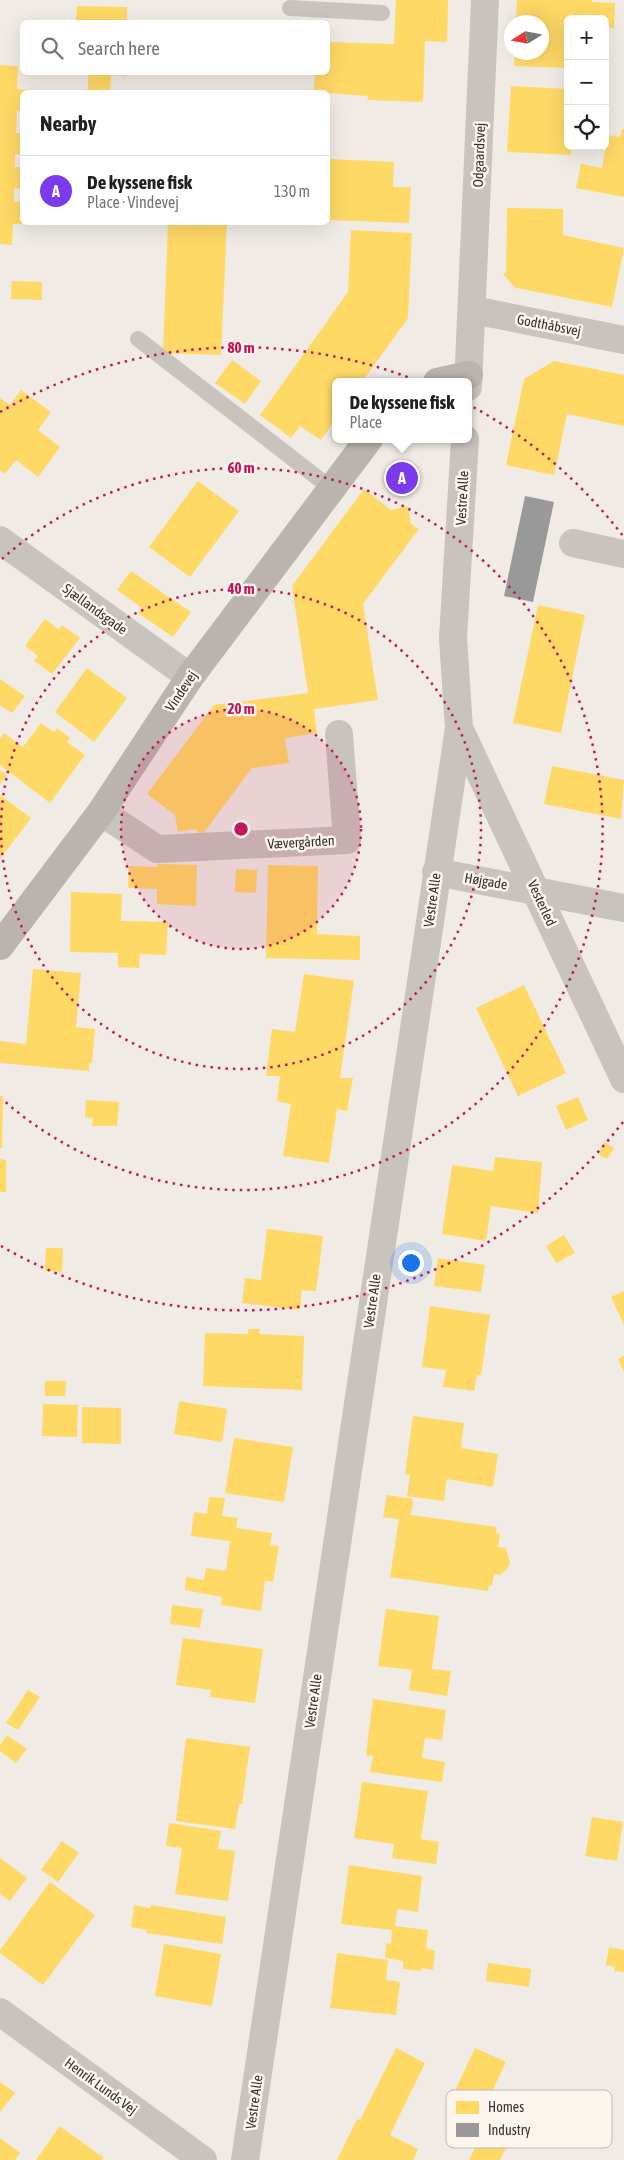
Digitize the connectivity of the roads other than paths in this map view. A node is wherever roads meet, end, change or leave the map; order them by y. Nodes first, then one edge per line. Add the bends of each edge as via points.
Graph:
1 (485, 0) edge
2 (290, 10) edge
3 (382, 13) dead end
4 (473, 310) junction
5 (138, 339) dead end
6 (624, 340) edge
7 (469, 378) edge
8 (366, 443) edge
9 (465, 443) edge
10 (332, 489) junction
11 (0, 540) edge
12 (573, 544) dead end
13 (624, 554) edge
14 (190, 677) junction
15 (458, 728) junction
16 (339, 734) dead end
17 (101, 812) junction
18 (436, 872) junction
19 (536, 890) junction
20 (624, 908) edge
21 (0, 946) edge
22 (624, 1078) edge
23 (0, 2012) edge
24 (203, 2160) edge
25 (245, 2160) edge

1 - 4 street, Odgaardsvej
2 - 3 lane
4 - 6 street, Godthåbsvej
4 - 7 street
5 - 10 lane
8 - 10 street, Vindevej
9 - 15 street, Vestre Alle via 453,638
10 - 14 street, Vindevej
11 - 14 street, Sjællandsgade
12 - 13 street
14 - 17 street, Vindevej
15 - 18 street, Vestre Alle
15 - 19 street, Vesterled
16 - 17 street, Vævergården via 346,840 158,849
17 - 21 street, Vindevej
18 - 19 street, Højgade
18 - 25 street, Vestre Alle
19 - 20 street, Højgade
19 - 22 street, Vesterled
23 - 24 street, Henrik Lunds Vej

